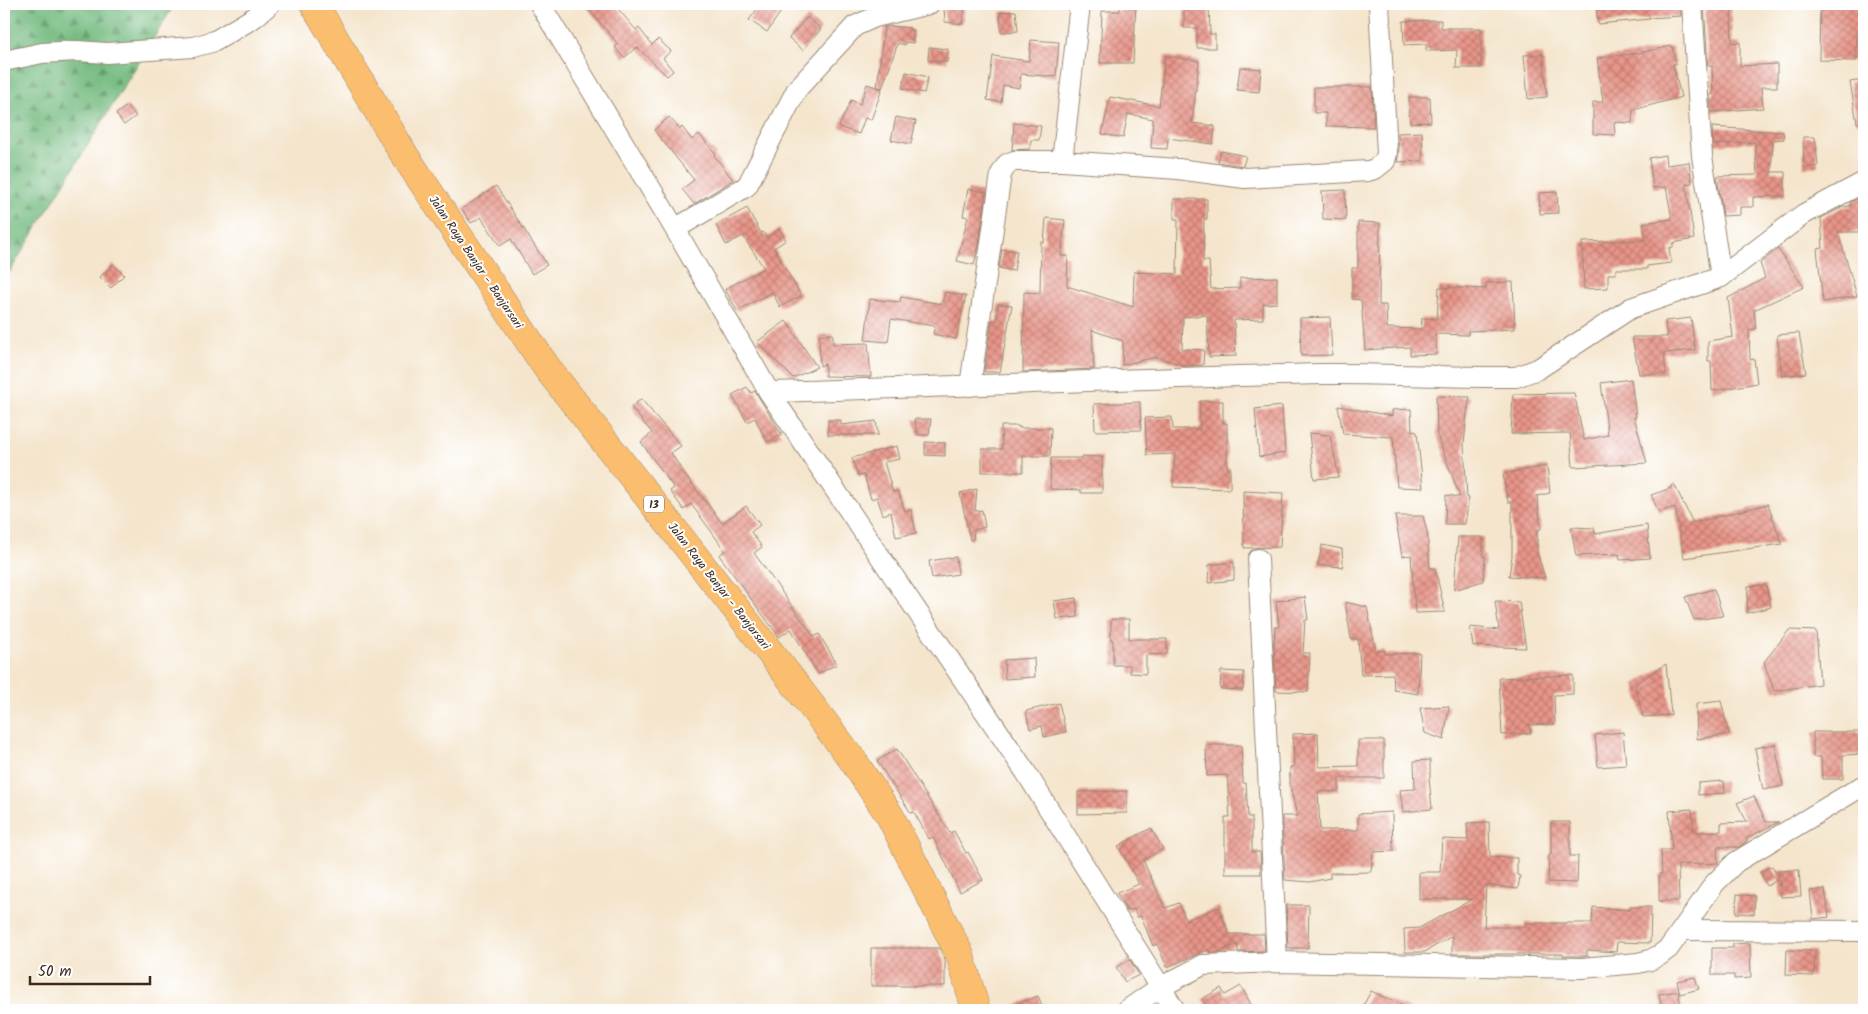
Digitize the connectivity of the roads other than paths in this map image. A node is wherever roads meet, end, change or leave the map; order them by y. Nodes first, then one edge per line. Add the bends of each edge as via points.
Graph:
1 (270, 4) edge
2 (314, 4) edge
3 (540, 4) edge
4 (929, 4) edge
5 (1080, 4) edge
6 (1379, 4) edge
7 (1692, 4) edge
8 (4, 61) edge
9 (1062, 162) junction
10 (1864, 182) edge
11 (675, 229) junction
12 (1721, 277) junction
13 (970, 386) junction
14 (769, 392) junction
15 (1258, 559) dead end
16 (1864, 785) edge
17 (1682, 930) junction
18 (1864, 931) edge
19 (1277, 962) junction
20 (1159, 988) junction
21 (976, 1010) edge
22 (1127, 1010) edge
23 (1175, 1010) edge

1 - 8 street via 215,41 193,47 107,53 42,52
2 - 21 highway, Jalan Raya Banjar - Banjarsari / 13 via 406,156 547,368 792,679 890,816 960,955
3 - 11 street
4 - 11 street via 875,17 855,26 797,89 747,186
5 - 9 street
6 - 9 street via 1387,153 1385,161 1375,169 1245,178 1178,169
7 - 12 street via 1702,156
9 - 13 street via 1014,161 1003,168
10 - 12 street via 1804,214
11 - 14 street
12 - 13 street via 1631,308 1538,369 1516,377 1326,374
13 - 14 street
14 - 20 street via 1025,771
15 - 19 street
16 - 17 street via 1736,862 1715,882
17 - 18 street
17 - 19 street via 1669,948 1650,960 1582,968
19 - 20 street via 1203,965
20 - 22 street
20 - 23 street

